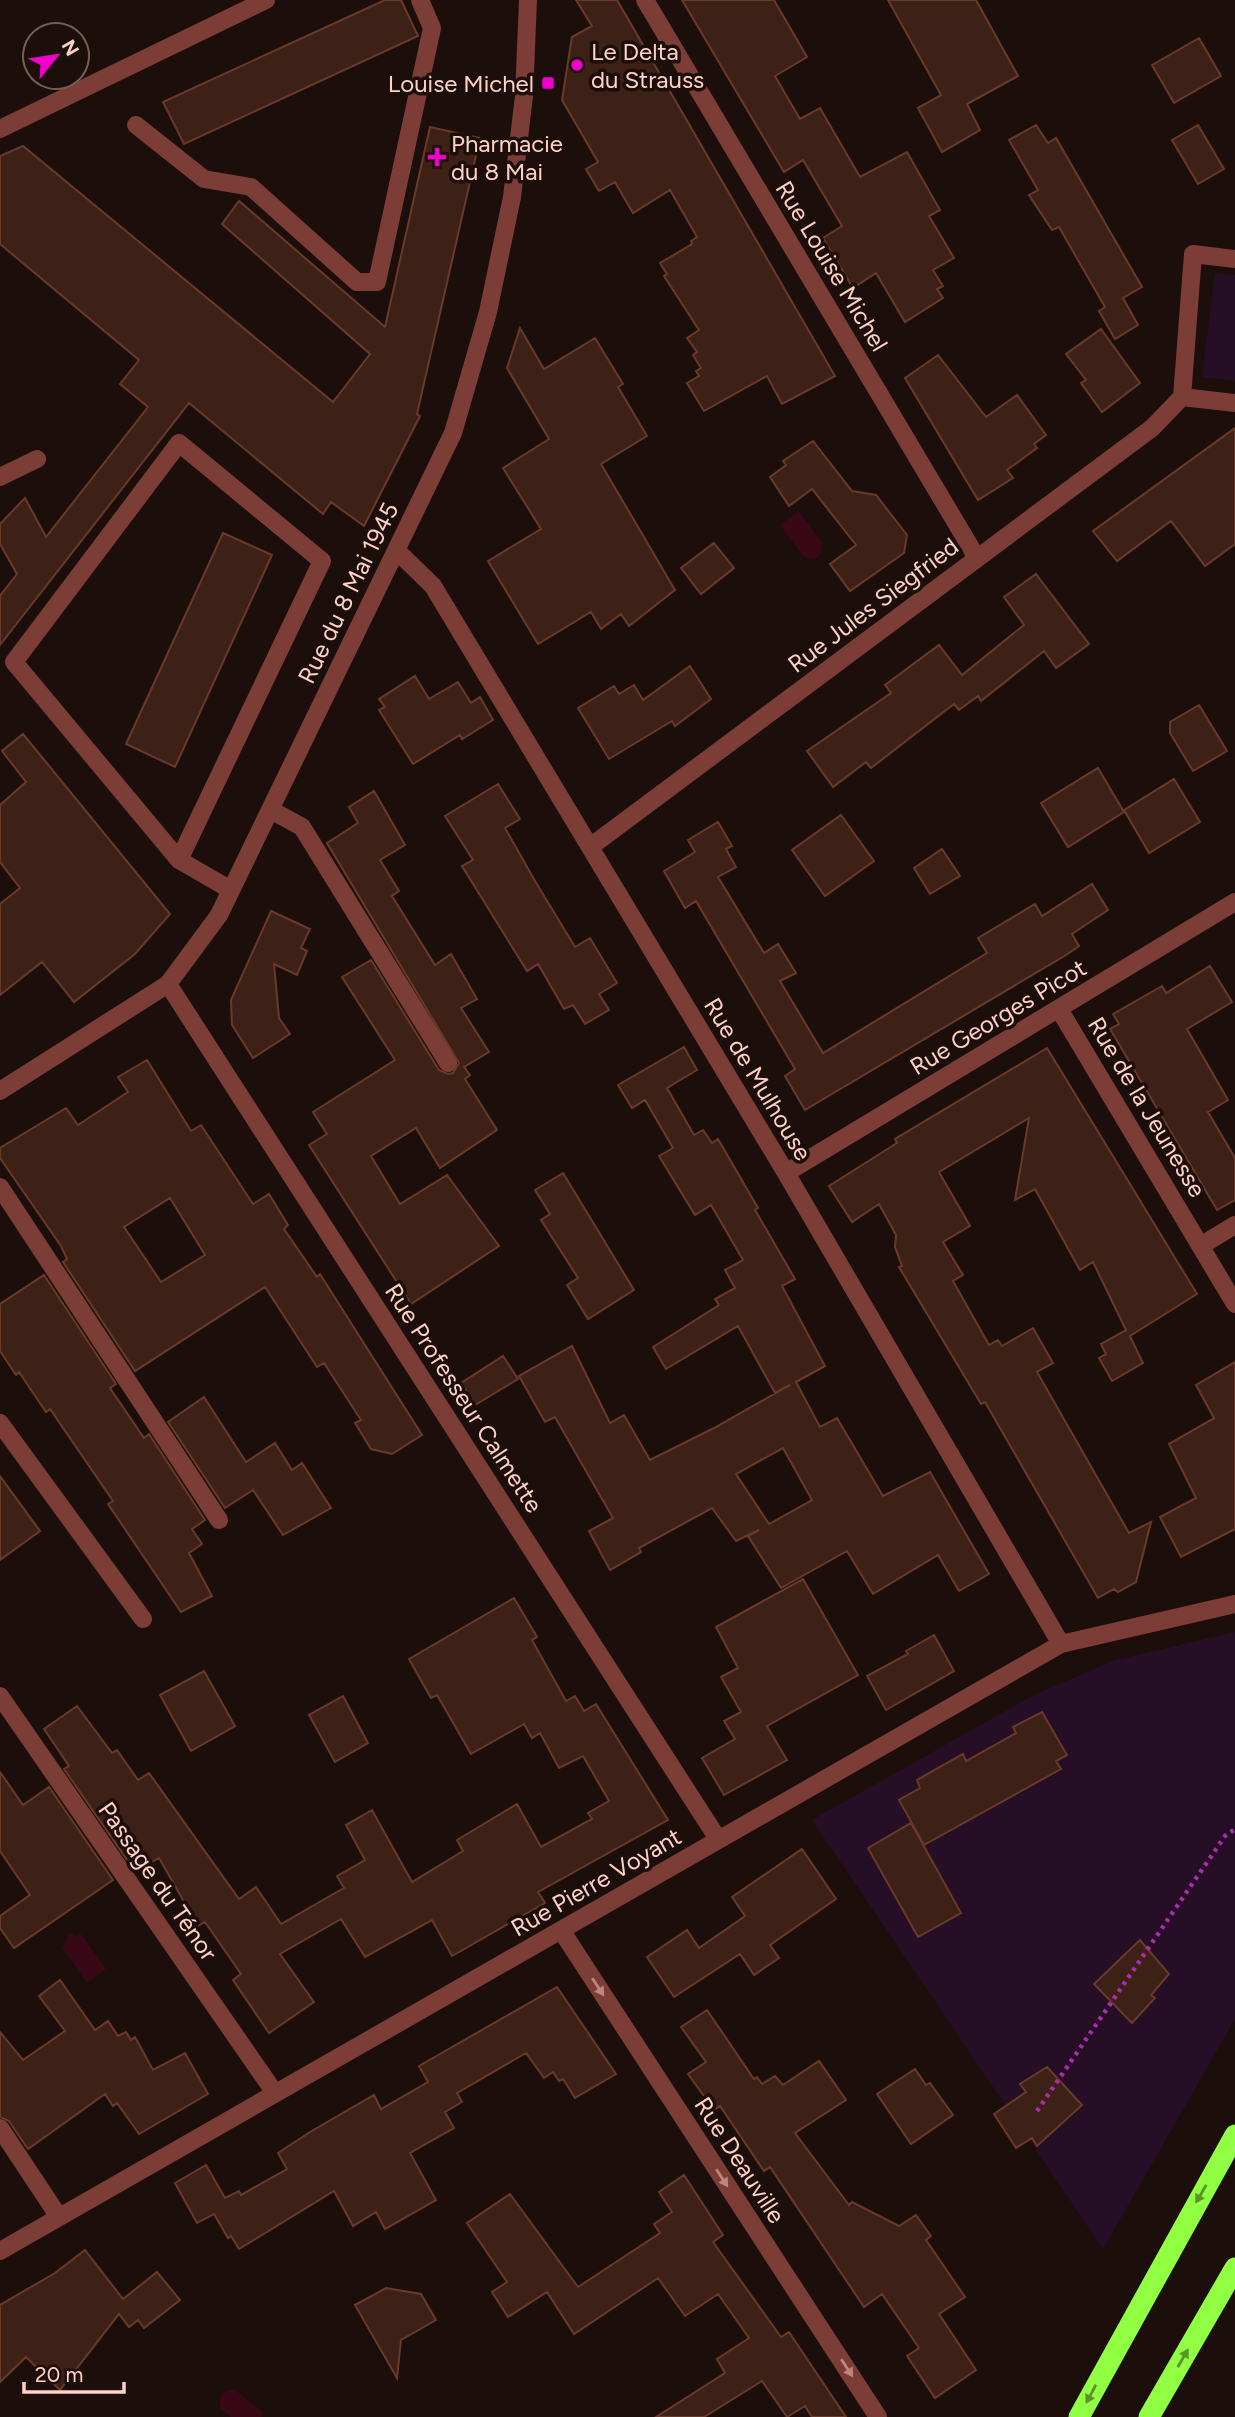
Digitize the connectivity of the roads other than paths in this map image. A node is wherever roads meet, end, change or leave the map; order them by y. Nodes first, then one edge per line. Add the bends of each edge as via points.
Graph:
1 (266, 0) edge
2 (420, 0) edge
3 (528, 0) edge
4 (645, 0) edge
5 (136, 125) dead end
6 (0, 129) edge
7 (1235, 259) edge
8 (1182, 397) junction
9 (1235, 403) edge
10 (37, 459) dead end
11 (0, 477) edge
12 (397, 551) junction
13 (977, 558) junction
14 (271, 810) junction
15 (590, 847) junction
16 (179, 860) junction
17 (232, 891) junction
18 (1235, 902) edge
19 (168, 984) junction
20 (1059, 1009) junction
21 (448, 1063) dead end
22 (0, 1091) edge
23 (786, 1173) junction
24 (0, 1187) edge
25 (1235, 1226) edge
26 (1202, 1245) junction
27 (1235, 1304) edge
28 (0, 1423) edge
29 (219, 1520) dead end
30 (1235, 1604) edge
31 (143, 1619) dead end
32 (1060, 1644) junction
33 (0, 1696) edge
34 (718, 1839) junction
35 (561, 1930) junction
36 (275, 2093) junction
37 (0, 2129) edge
38 (1235, 2135) edge
39 (59, 2217) junction
40 (0, 2251) edge
41 (1235, 2269) edge
42 (878, 2417) edge
43 (1079, 2417) edge
44 (1149, 2417) edge

1 - 6 street
2 - 5 street via 432,28 377,282 357,282 251,187 204,179
3 - 12 street, Rue du 8 Mai 1945 via 524,96 512,197 488,312 453,433
4 - 13 street, Rue Louise Michel
7 - 8 street via 1193,254
8 - 9 street
8 - 13 street, Rue Jules Siegfried via 1152,428
10 - 11 street
12 - 14 street, Rue du 8 Mai 1945
12 - 15 street, Rue de Mulhouse via 433,586
13 - 15 street, Rue Jules Siegfried
14 - 17 street, Rue du 8 Mai 1945
14 - 21 street via 302,827
15 - 23 street, Rue de Mulhouse
16 - 16 street via 322,561 179,443 14,662
16 - 17 street
17 - 19 street, Rue du 8 Mai 1945
18 - 20 street, Rue Georges Picot
19 - 22 street, Rue du 8 Mai 1945
19 - 34 street, Rue Professeur Calmette
20 - 23 street, Rue Georges Picot
20 - 26 street, Rue de la Jeunesse
23 - 32 street, Rue de Mulhouse
24 - 29 street
25 - 26 street
26 - 27 street, Rue de la Jeunesse
28 - 31 street
30 - 32 street, Rue Pierre Voyant
32 - 34 street, Rue Pierre Voyant
33 - 36 street, Passage du Ténor
34 - 35 street, Rue Pierre Voyant
35 - 36 street, Rue Pierre Voyant
35 -> 42 street, Rue Deauville
36 - 39 street, Rue Pierre Voyant
37 - 39 street
38 -> 43 highway
39 - 40 street, Rue Pierre Voyant
44 -> 41 highway

